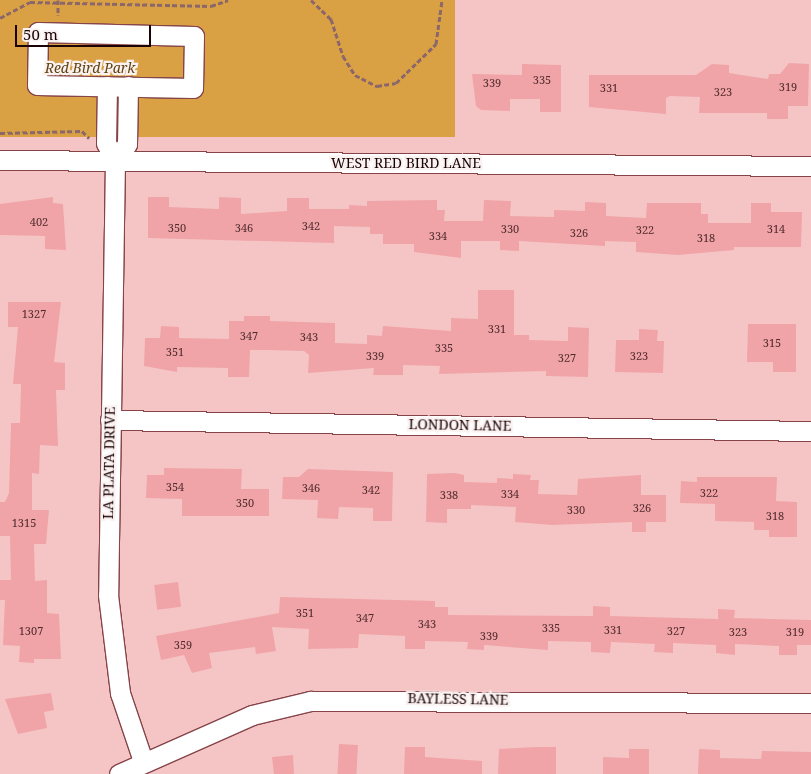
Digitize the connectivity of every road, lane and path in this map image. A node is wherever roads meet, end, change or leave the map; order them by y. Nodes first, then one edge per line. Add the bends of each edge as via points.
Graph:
1 (228, 0) edge
2 (311, 0) edge
3 (442, 0) edge
4 (58, 1) edge
5 (0, 18) edge
6 (107, 86) junction
7 (128, 86) junction
8 (0, 133) edge
9 (93, 142) dead end
10 (0, 160) edge
11 (115, 160) junction
12 (811, 166) edge
13 (110, 420) junction
14 (811, 431) edge
15 (811, 703) edge
16 (143, 761) junction
17 (119, 774) edge

1 - 4 path via 210,6
2 - 3 path via 330,19 343,56 355,75 377,86 396,83 436,44
4 - 5 path via 21,4
6 - 7 street
6 - 7 street via 37,85 38,32 194,36 193,88
6 - 11 street via 106,143
7 - 11 street via 127,144
8 - 9 path via 82,131
10 - 11 street, WEST RED BIRD LANE
11 - 12 street, WEST RED BIRD LANE
11 - 13 street, LA PLATA DRIVE
13 - 14 street, LONDON LANE
13 - 16 street, LA PLATA DRIVE via 111,645 120,693
15 - 16 street, BAYLESS LANE via 310,701 252,715
16 - 17 street, BAYLESS LANE

